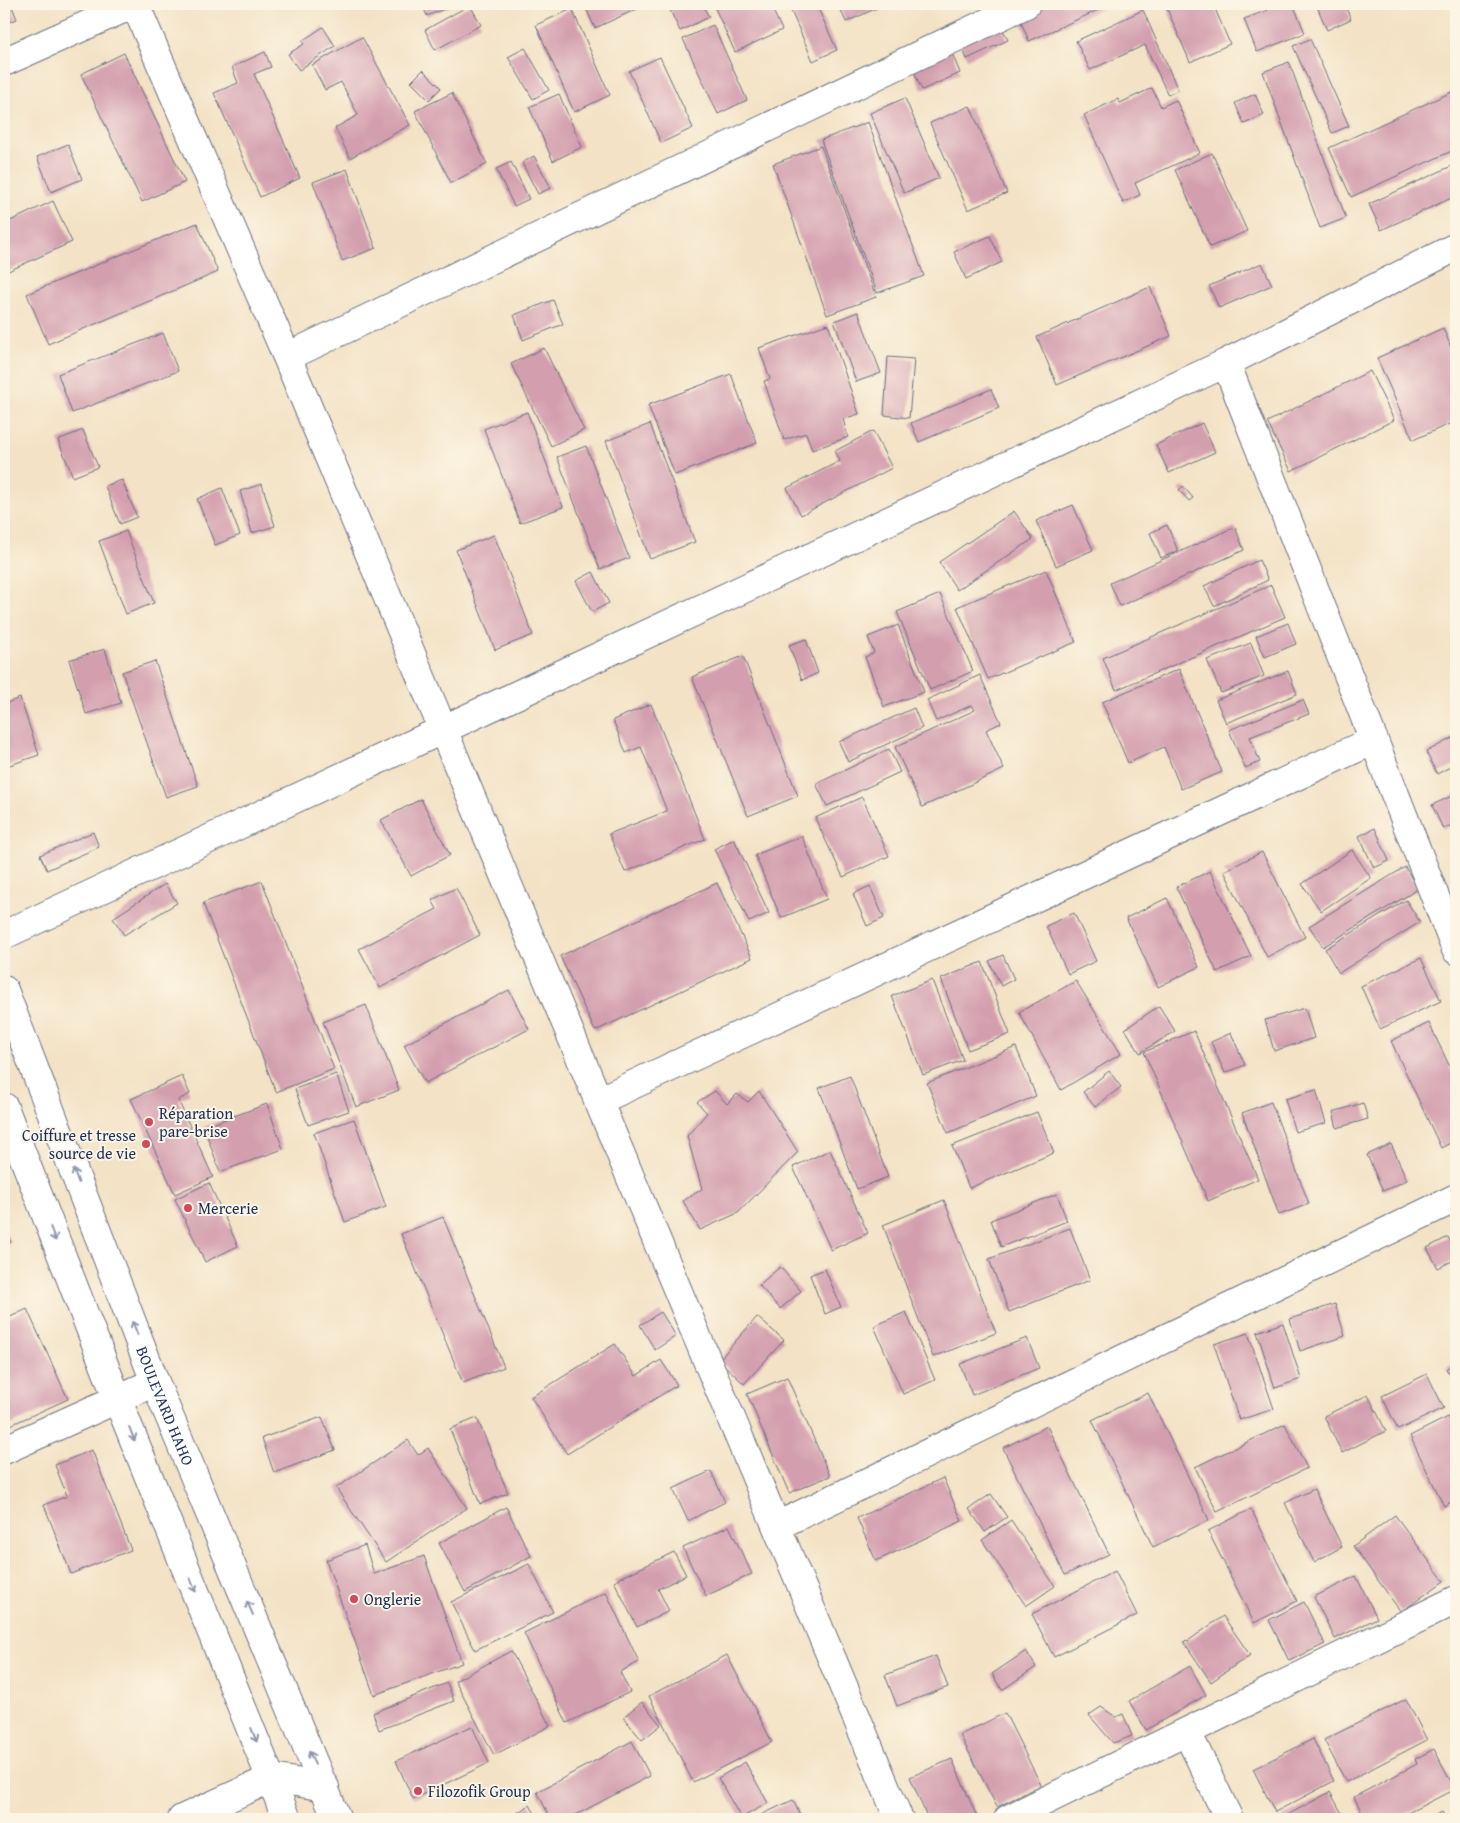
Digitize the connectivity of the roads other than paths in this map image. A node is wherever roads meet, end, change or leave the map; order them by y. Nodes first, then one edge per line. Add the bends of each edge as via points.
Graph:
1 (134, 4) edge
2 (1026, 4) edge
3 (4, 62) edge
4 (1456, 247) edge
5 (287, 357) junction
6 (1226, 363) junction
7 (443, 730) junction
8 (1374, 740) junction
9 (4, 934) edge
10 (1456, 950) edge
11 (4, 990) edge
12 (598, 1101) junction
13 (4, 1107) edge
14 (1456, 1198) edge
15 (155, 1382) junction
16 (118, 1398) junction
17 (4, 1450) edge
18 (777, 1526) junction
19 (1456, 1600) edge
20 (1187, 1732) junction
21 (272, 1778) junction
22 (325, 1787) junction
23 (182, 1819) edge
24 (288, 1819) edge
25 (337, 1819) edge
26 (899, 1819) edge
27 (1008, 1819) edge
28 (1229, 1819) edge

1 - 3 street
1 - 5 street
2 - 5 street
4 - 6 street
5 - 7 street
6 - 7 street
6 - 8 street
7 - 9 street
7 - 12 street
8 - 10 street
8 - 12 street
15 -> 11 street, BOULEVARD HAHO
12 - 18 street
13 -> 16 street
14 - 18 street
15 - 16 street
22 -> 15 street, BOULEVARD HAHO
16 - 17 street
16 -> 21 street
18 - 26 street
19 - 20 street
20 - 27 street
20 - 28 street
21 - 22 street
21 - 23 street
21 - 24 street
22 - 25 street, BOULEVARD HAHO

